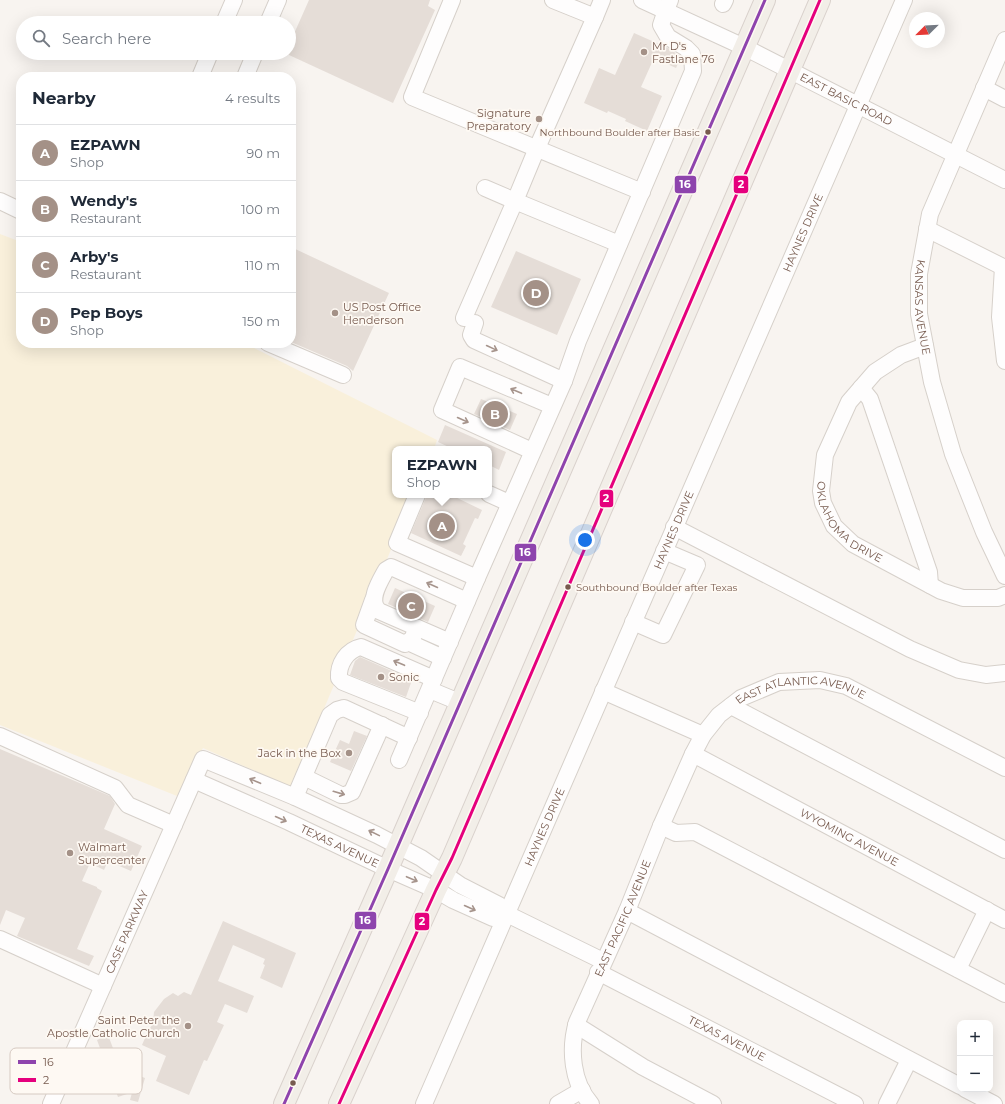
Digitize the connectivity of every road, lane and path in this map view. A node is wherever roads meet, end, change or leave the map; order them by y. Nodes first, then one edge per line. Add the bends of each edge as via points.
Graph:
1 (234, 0) edge
2 (278, 0) edge
3 (452, 0) edge
4 (553, 0) edge
5 (602, 0) edge
6 (642, 0) edge
7 (765, 0) edge
8 (820, 0) edge
9 (904, 0) edge
10 (668, 5) edge
11 (227, 16) edge
12 (271, 16) edge
13 (595, 16) junction
14 (1005, 40) edge
15 (744, 47) junction
16 (207, 60) edge
17 (252, 60) edge
18 (790, 70) junction
19 (202, 72) edge
20 (248, 72) edge
21 (984, 88) junction
22 (1005, 99) edge
23 (858, 104) junction
24 (537, 148) junction
25 (955, 154) junction
26 (1005, 180) edge
27 (485, 188) dead end
28 (642, 192) junction
29 (0, 201) edge
30 (515, 201) junction
31 (16, 209) edge
32 (927, 229) junction
33 (619, 244) junction
34 (1004, 268) edge
35 (925, 346) junction
36 (280, 348) edge
37 (1005, 361) edge
38 (343, 375) dead end
39 (564, 381) junction
40 (861, 388) junction
41 (552, 406) junction
42 (532, 451) junction
43 (492, 495) edge
44 (416, 498) edge
45 (509, 503) junction
46 (674, 527) junction
47 (664, 551) junction
48 (1005, 576) edge
49 (477, 578) junction
50 (930, 585) junction
51 (1005, 595) edge
52 (373, 600) junction
53 (468, 601) junction
54 (633, 622) junction
55 (417, 628) junction
56 (408, 642) junction
57 (450, 642) junction
58 (443, 658) junction
59 (1005, 673) edge
60 (432, 684) junction
61 (603, 691) junction
62 (459, 702) junction
63 (731, 706) junction
64 (420, 713) junction
65 (382, 725) junction
66 (703, 735) junction
67 (0, 736) edge
68 (409, 738) junction
69 (693, 754) junction
70 (203, 759) joint
71 (399, 760) dead end
72 (1005, 768) edge
73 (304, 777) junction
74 (194, 780) junction
75 (295, 797) junction
76 (174, 825) junction
77 (661, 826) junction
78 (397, 846) junction
79 (1005, 850) edge
80 (388, 869) junction
81 (440, 882) junction
82 (987, 910) junction
83 (627, 911) junction
84 (507, 914) junction
85 (1005, 920) edge
86 (0, 939) edge
87 (601, 967) junction
88 (958, 970) junction
89 (103, 986) junction
90 (1005, 994) edge
91 (576, 1025) junction
92 (76, 1048) edge
93 (908, 1060) junction
94 (957, 1084) edge
95 (582, 1090) junction
96 (971, 1092) edge
97 (55, 1094) edge
98 (51, 1104) edge
99 (284, 1104) edge
100 (339, 1104) edge
101 (424, 1104) edge
102 (558, 1104) edge
103 (591, 1104) edge
104 (713, 1104) edge
105 (855, 1104) edge
106 (887, 1104) edge
107 (994, 1104) edge

1 - 11 street
2 - 12 street
3 - 24 street via 412,97
4 - 13 street
5 - 13 street
6 - 10 street, EAST BASIC ROAD
7 - 15 main road
8 - 18 main road
9 - 23 street, HAYNES DRIVE
10 - 15 street, EAST BASIC ROAD
10 - 28 street via 661,25 668,37 692,54 693,71
13 - 24 street
14 - 21 street, KANSAS AVENUE
15 - 18 street, EAST BASIC ROAD
15 - 62 main road
16 - 19 street
17 - 20 street
18 - 23 street, EAST BASIC ROAD
18 - 81 main road
21 - 22 street
21 - 25 street, KANSAS AVENUE
23 - 25 street, EAST BASIC ROAD
23 - 46 street, HAYNES DRIVE
24 - 28 street
24 - 30 street
25 - 26 street, EAST BASIC ROAD
25 - 32 street, KANSAS AVENUE via 930,214
27 - 30 street
28 - 33 street
29 - 31 street
30 - 33 street
30 -> 39 street via 470,321 471,335 474,340
32 - 34 street
32 - 35 street, KANSAS AVENUE via 919,274 920,314
33 - 39 street
34 - 37 street via 1000,317
35 - 40 street, OKLAHOMA DRIVE via 901,355 875,372
35 - 48 street, KANSAS AVENUE via 932,382 953,454 984,532
36 - 38 street
39 - 41 street
40 - 50 street via 870,399 929,572
40 - 50 street, OKLAHOMA DRIVE via 849,402 824,455 821,491 823,503 834,526 853,544
41 - 42 street
41 -> 42 street via 460,367 442,410
42 - 45 street
43 - 45 street
44 - 49 street via 397,543
45 - 49 street
46 - 47 street, HAYNES DRIVE
46 - 59 street via 910,650 959,670 986,675
47 - 54 street, HAYNES DRIVE
47 - 54 street via 697,565 663,635
49 - 53 street
50 - 51 street, OKLAHOMA DRIVE via 963,598 998,598
53 -> 52 street via 391,567 386,570
52 - 55 street via 379,611
52 - 56 street via 364,625 405,644
53 - 57 street
54 - 61 street, HAYNES DRIVE
55 - 56 street
55 - 57 street
56 - 58 street
57 - 58 street
58 - 60 street
60 - 62 street
60 - 64 street
60 -> 64 street via 361,647 354,650 340,665 339,678 343,682
61 - 66 street
61 - 84 street, HAYNES DRIVE
62 - 78 main road
63 - 66 street, EAST ATLANTIC AVENUE via 719,715
63 - 72 street, EAST ATLANTIC AVENUE via 741,698 779,682 820,680 846,686
63 - 79 street
64 - 68 street
65 - 68 street
65 - 73 street via 344,708 333,712
73 -> 65 street via 341,795 352,792
66 - 69 street, EAST PACIFIC AVENUE
67 - 76 street via 115,788 128,805
68 - 71 street
69 - 77 street, EAST PACIFIC AVENUE
69 - 82 street, WYOMING AVENUE
70 - 74 street, CASE PARKWAY
75 -> 70 street, TEXAS AVENUE
73 - 75 street
74 - 76 street, CASE PARKWAY
74 -> 80 street, TEXAS AVENUE
78 -> 75 street, TEXAS AVENUE via 377,834
76 - 89 street, CASE PARKWAY
77 - 83 street, EAST PACIFIC AVENUE
77 - 88 street via 676,833 694,832
78 - 80 main road
78 - 81 street, TEXAS AVENUE via 421,858
80 -> 81 street, TEXAS AVENUE
80 - 99 main road
81 - 84 street, TEXAS AVENUE via 453,900 493,918
81 - 100 main road
82 - 85 street, WYOMING AVENUE
82 - 88 street
83 - 87 street, EAST PACIFIC AVENUE
83 - 93 street
84 - 87 street, TEXAS AVENUE
84 - 101 street, HAYNES DRIVE
86 - 89 street
87 - 91 street, EAST PACIFIC AVENUE
87 - 105 street, TEXAS AVENUE
88 - 90 street
89 - 92 street, CASE PARKWAY
91 - 95 street, EAST PACIFIC AVENUE via 573,1036 573,1065
91 - 104 street via 643,1067
93 - 94 street
93 - 106 street
95 - 102 street
95 - 103 street, EAST PACIFIC AVENUE
96 - 107 street
97 - 98 street, CASE PARKWAY

